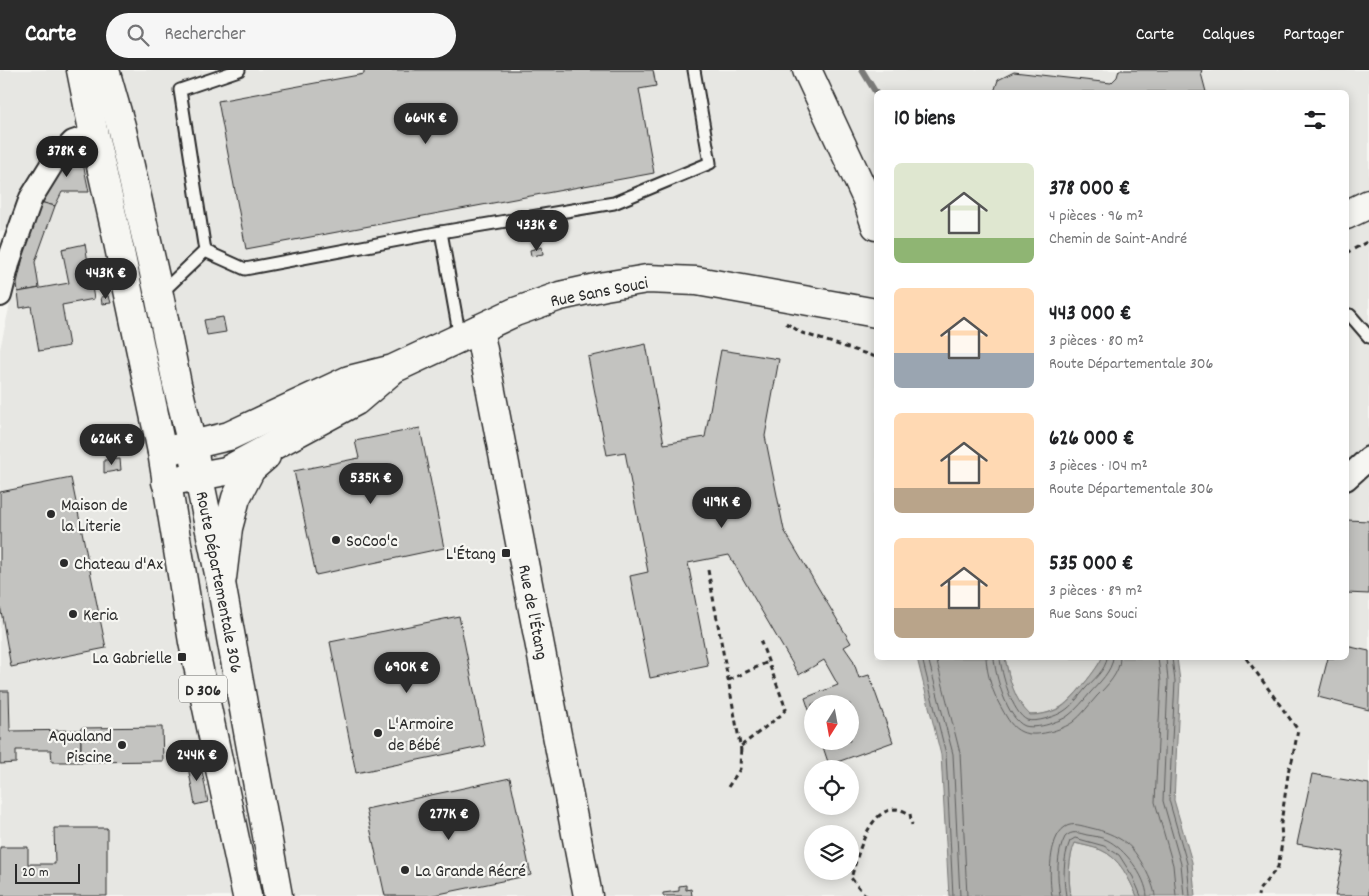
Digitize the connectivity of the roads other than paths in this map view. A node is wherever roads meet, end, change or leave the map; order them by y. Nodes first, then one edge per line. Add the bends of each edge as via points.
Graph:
1 (81, 70) edge
2 (105, 70) edge
3 (239, 70) edge
4 (694, 70) edge
5 (807, 70) edge
6 (94, 135) junction
7 (1369, 204) edge
8 (1349, 214) edge
9 (874, 220) edge
10 (441, 232) junction
11 (204, 250) junction
12 (0, 295) edge
13 (159, 295) junction
14 (874, 312) edge
15 (1350, 315) dead end
16 (470, 333) junction
17 (1369, 337) edge
18 (393, 369) junction
19 (287, 440) junction
20 (192, 445) junction
21 (162, 452) junction
22 (1369, 458) edge
23 (1349, 476) edge
24 (166, 482) junction
25 (201, 486) junction
26 (221, 583) junction
27 (247, 896) edge
28 (278, 896) edge
29 (588, 896) edge

1 - 6 main road, D 306
2 - 13 main road, Route Départementale 306
3 - 11 lane via 180,90
4 - 10 lane via 710,163 614,203
5 - 9 main road
6 - 12 street via 73,142 52,164 31,198
6 - 21 main road, Route Départementale 306 / D 306
7 - 8 main road
10 - 11 lane via 245,270
10 - 16 lane
11 - 13 lane
13 - 20 main road, Route Départementale 306
14 - 16 main road, Rue Sans Souci via 697,280 648,279 560,296
15 - 17 lane
16 - 18 main road, Rue Sans Souci
16 - 29 main road, Rue de l'Étang
18 - 19 main road, Rue Sans Souci via 356,401
18 - 20 main road, Rue Sans Souci via 349,380 229,436
19 - 25 main road, Rue Sans Souci
19 - 26 main road via 251,469 236,498 228,528
20 - 21 main road
20 - 25 main road, Route Départementale 306
21 - 24 main road, Route Départementale 306 / D 306
22 - 23 street
24 - 25 main road, Rue Sans Souci
24 - 27 main road, Route Départementale 306 / D 306 via 193,642
25 - 26 main road, Route Départementale 306 / D 306
26 - 28 main road, Route Départementale 306 / D 306

